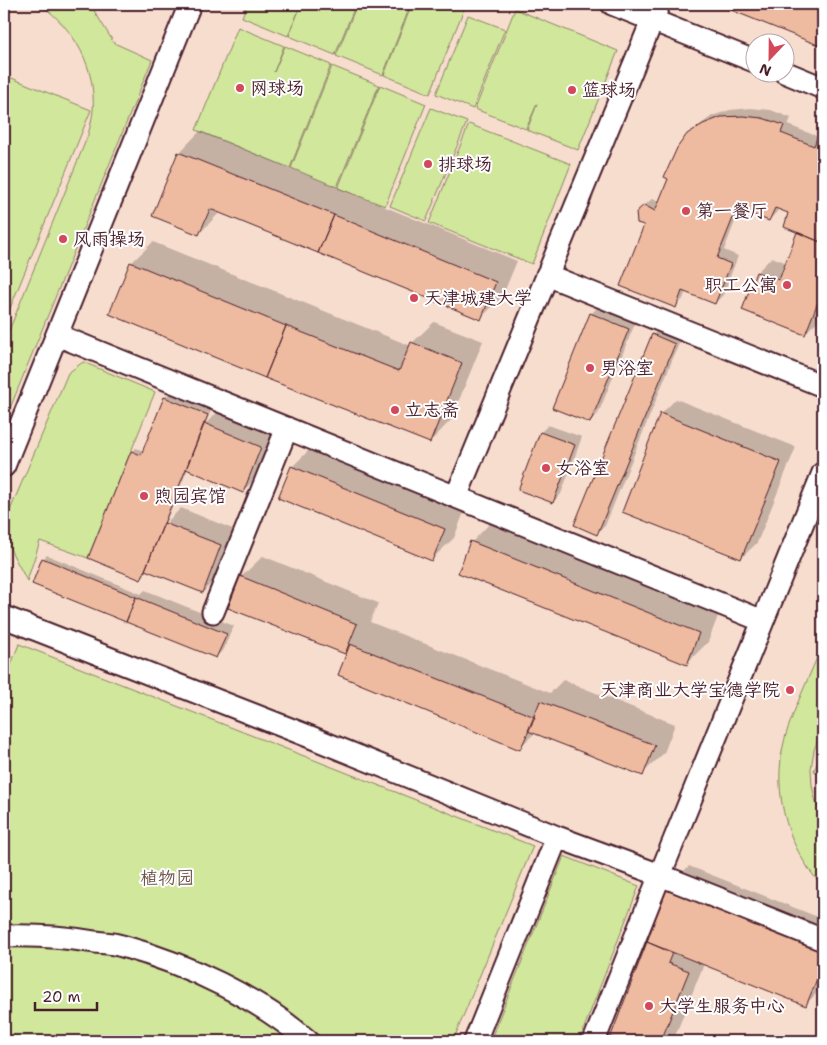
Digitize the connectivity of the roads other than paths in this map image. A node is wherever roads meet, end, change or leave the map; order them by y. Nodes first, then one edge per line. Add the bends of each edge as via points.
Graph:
1 (190, 4) edge
2 (612, 4) edge
3 (656, 12) edge
4 (744, 56) edge
5 (794, 76) edge
6 (823, 88) edge
7 (547, 275) junction
8 (57, 335) junction
9 (823, 386) edge
10 (287, 428) junction
11 (4, 466) edge
12 (823, 473) edge
13 (456, 497) junction
14 (213, 612) dead end
15 (5, 619) edge
16 (763, 621) junction
17 (557, 837) junction
18 (660, 875) junction
19 (4, 936) edge
20 (823, 940) edge
21 (308, 1041) edge
22 (474, 1041) edge
23 (594, 1041) edge

1 - 8 lane
2 - 3 lane
3 - 4 lane
3 - 7 lane
5 - 6 lane
7 - 9 lane
7 - 13 lane
8 - 10 lane
8 - 11 lane
10 - 13 lane
10 - 14 lane
12 - 16 lane
13 - 16 lane
15 - 17 lane via 292,729
16 - 18 lane
17 - 18 lane
17 - 22 lane
18 - 20 lane
18 - 23 lane
19 - 21 lane via 33,935 120,945 234,990

